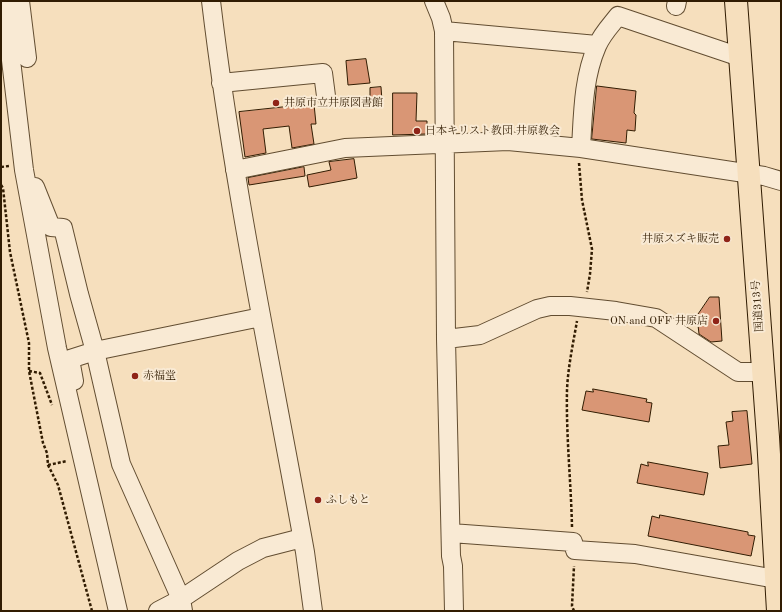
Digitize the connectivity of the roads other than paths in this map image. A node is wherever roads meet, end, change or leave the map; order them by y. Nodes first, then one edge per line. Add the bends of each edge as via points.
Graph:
1 (4, 1) edge
2 (20, 1) edge
3 (211, 1) edge
4 (434, 1) edge
5 (736, 1) edge
6 (444, 31) junction
7 (597, 45) junction
8 (740, 57) junction
9 (27, 58) dead end
10 (221, 83) junction
11 (326, 96) dead end
12 (444, 144) junction
13 (579, 148) junction
14 (24, 170) junction
15 (235, 170) junction
16 (749, 174) junction
17 (781, 181) edge
18 (261, 317) junction
19 (446, 339) junction
20 (95, 351) junction
21 (762, 372) junction
22 (78, 438) junction
23 (774, 439) edge
24 (451, 533) junction
25 (302, 538) junction
26 (776, 579) junction
27 (116, 603) edge
28 (182, 605) edge
29 (127, 611) edge
30 (158, 611) edge
31 (313, 611) edge
32 (454, 611) edge
33 (778, 611) edge

1 - 14 street
2 - 9 street
3 - 10 street
4 - 6 street
5 - 8 highway, 国道313号
6 - 7 street
6 - 12 street
7 - 8 street via 618,16
7 - 13 street via 589,69
8 - 16 highway, 国道313号
10 - 11 street via 323,73
10 - 15 street
12 - 13 street via 508,141
12 - 15 street via 345,148
12 - 19 street
13 - 16 street
14 - 20 street via 37,190 51,227 63,228
14 - 22 street via 57,348
15 - 18 street
16 - 17 street
16 - 21 highway, 国道313号
18 - 20 street
18 - 25 street
19 - 21 street via 480,335 537,309 570,306 656,318 738,372
19 - 24 street
20 - 22 street via 70,359 83,423
20 - 28 street via 121,464
21 - 23 highway, 国道313号
22 - 27 street
23 - 26 highway, 国道313号
24 - 26 street via 635,554
24 - 32 street
25 - 28 street via 263,548 238,561
25 - 31 street
26 - 33 highway, 国道313号
27 - 29 street
28 - 30 street

